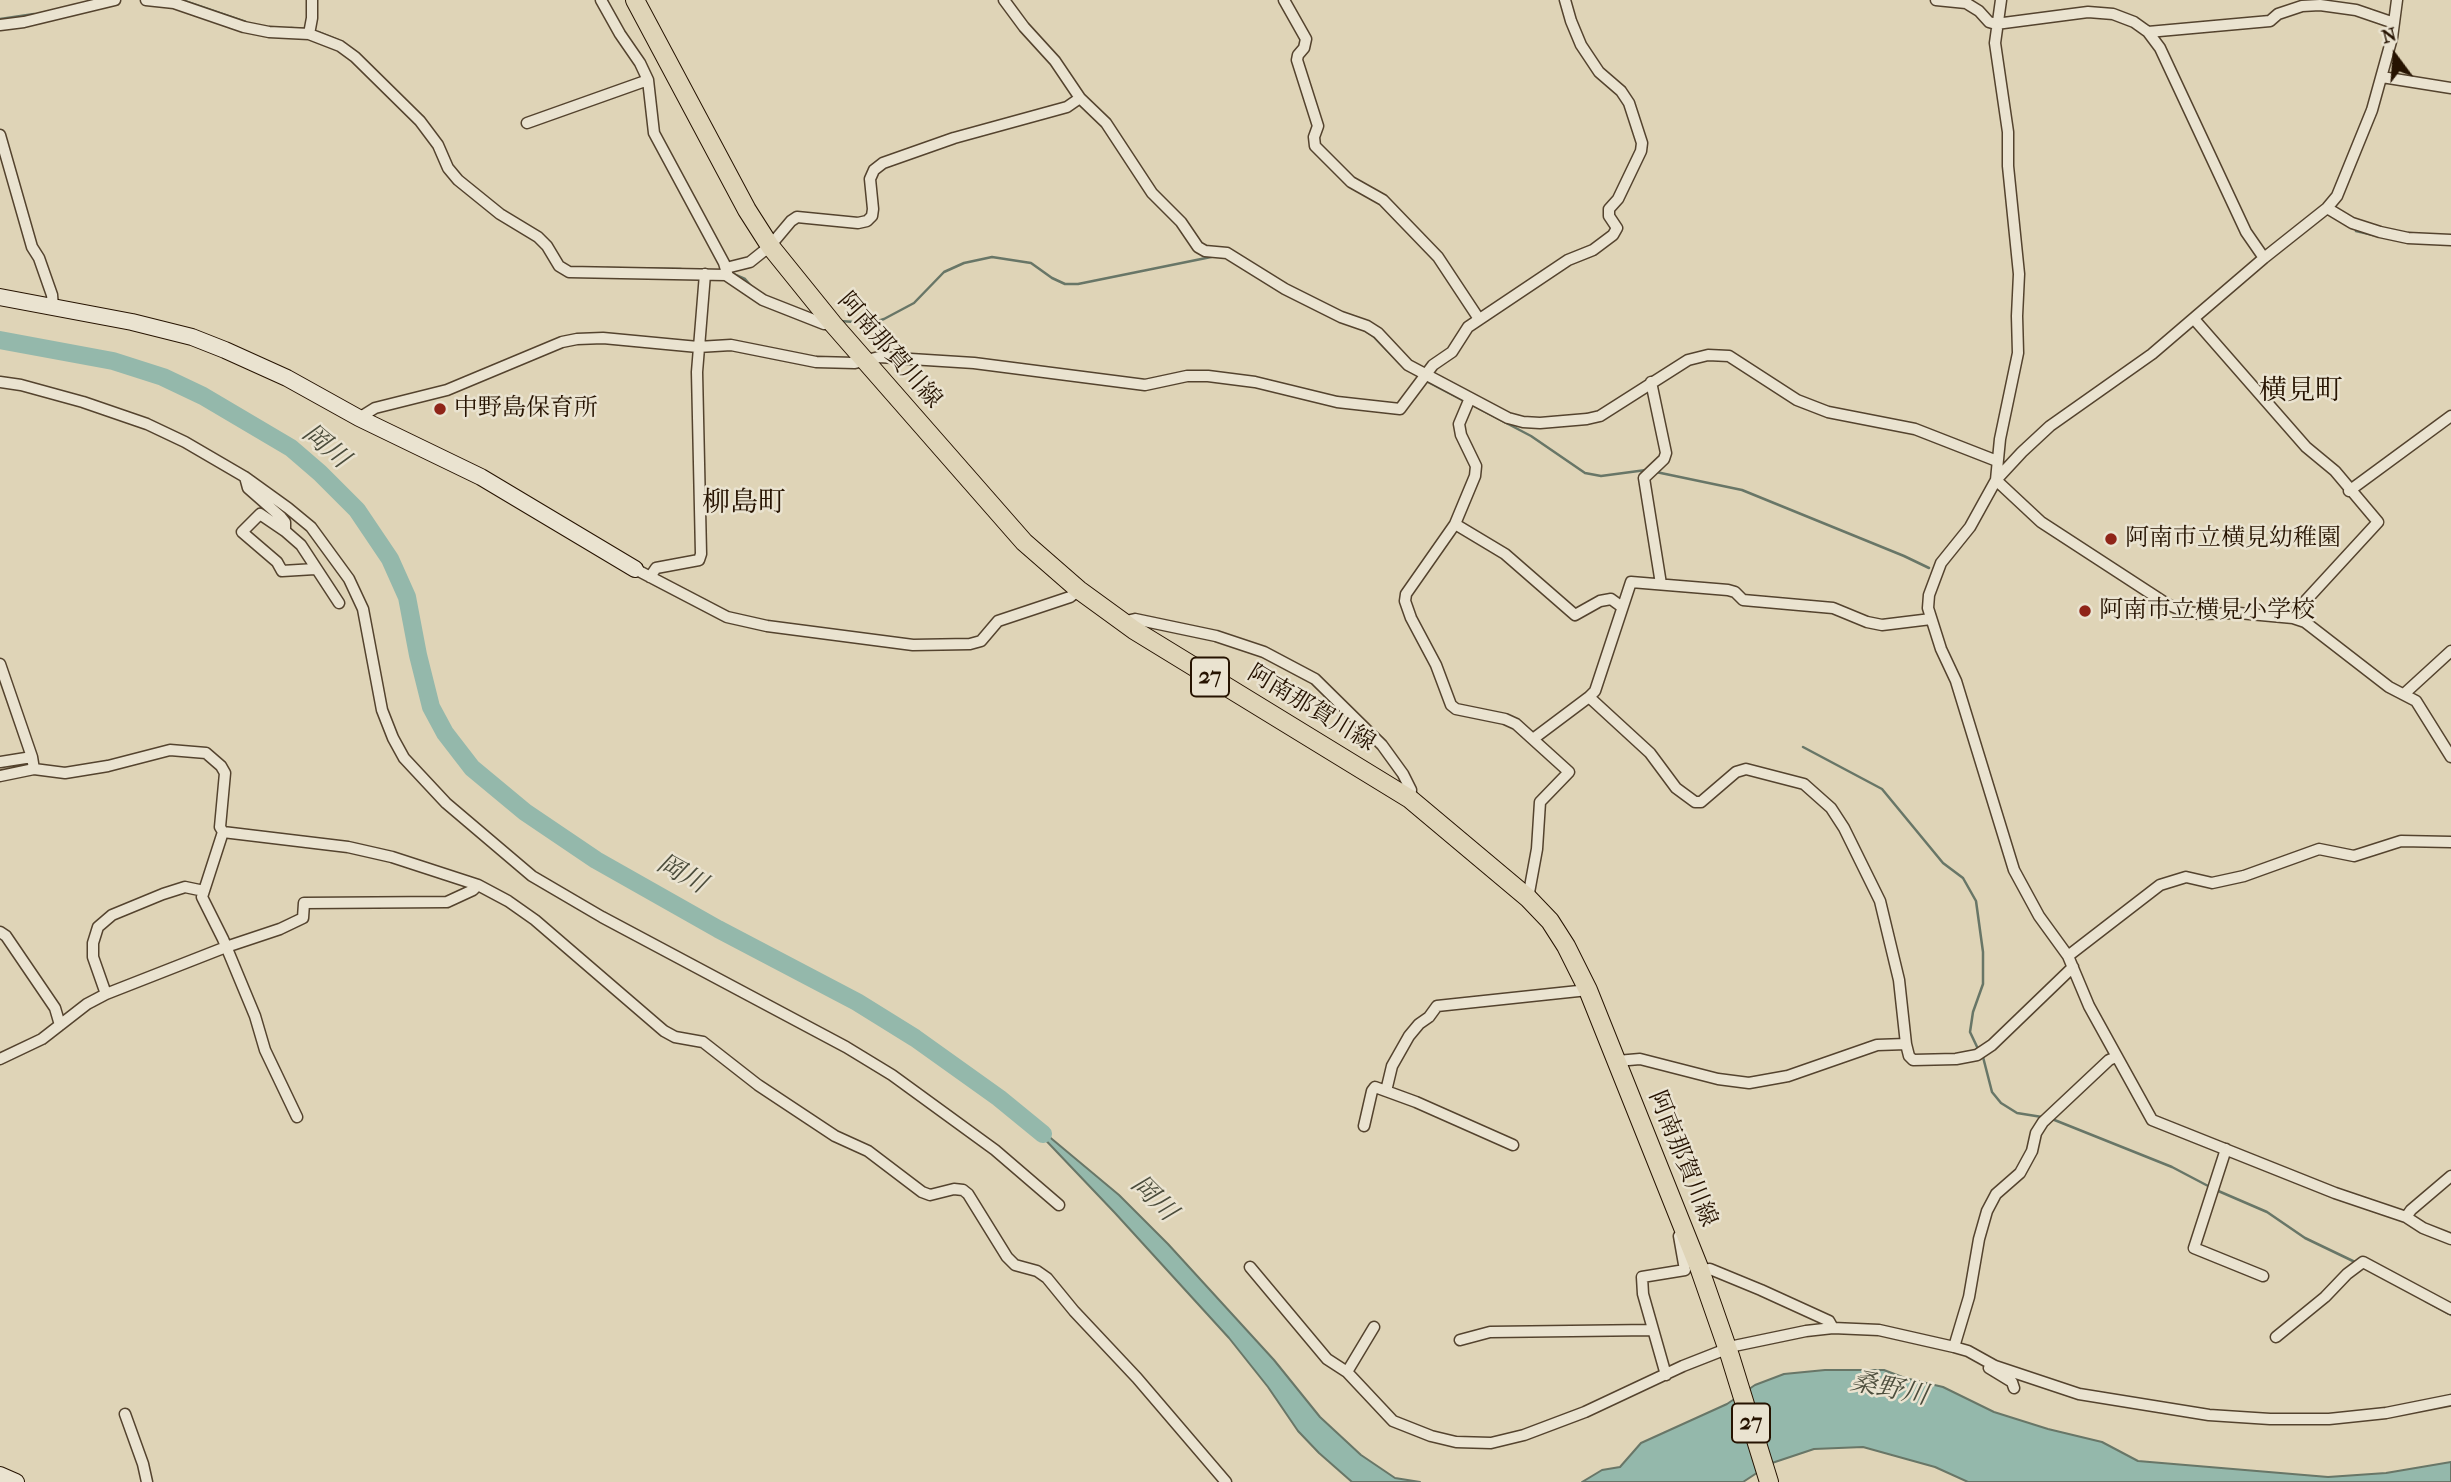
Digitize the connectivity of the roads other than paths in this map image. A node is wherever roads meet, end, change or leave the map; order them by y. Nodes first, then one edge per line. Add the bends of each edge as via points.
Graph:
1 (115, 0) edge
2 (146, 0) edge
3 (312, 0) edge
4 (601, 0) edge
5 (635, 0) edge
6 (1004, 0) edge
7 (1284, 0) edge
8 (1565, 0) edge
9 (1936, 0) edge
10 (2001, 0) edge
11 (2397, 0) edge
12 (2394, 23) junction
13 (1996, 24) junction
14 (0, 25) edge
15 (2148, 32) junction
16 (309, 34) junction
17 (2382, 77) junction
18 (648, 80) junction
19 (2451, 88) edge
20 (1080, 98) junction
21 (527, 123) dead end
22 (0, 135) edge
23 (2328, 208) junction
24 (2451, 240) edge
25 (770, 246) junction
26 (2264, 258) junction
27 (726, 272) junction
28 (705, 274) junction
29 (0, 297) edge
30 (53, 307) junction
31 (1479, 319) junction
32 (2193, 319) junction
33 (833, 324) junction
34 (698, 347) junction
35 (864, 360) junction
36 (1424, 378) junction
37 (0, 382) edge
38 (1651, 382) junction
39 (1468, 402) junction
40 (2451, 416) edge
41 (359, 418) junction
42 (1997, 461) junction
43 (245, 477) junction
44 (1996, 480) junction
45 (2349, 491) junction
46 (1455, 524) junction
47 (285, 531) junction
48 (315, 569) junction
49 (635, 569) joint
50 (650, 577) junction
51 (1661, 584) junction
52 (1079, 590) junction
53 (339, 603) dead end
54 (1622, 607) junction
55 (2293, 618) junction
56 (1931, 619) junction
57 (1122, 622) junction
58 (2451, 651) edge
59 (0, 664) edge
60 (2404, 694) junction
61 (1590, 697) junction
62 (1533, 739) junction
63 (32, 757) junction
64 (2451, 757) edge
65 (0, 762) edge
66 (34, 769) junction
67 (0, 776) edge
68 (1410, 799) junction
69 (223, 832) junction
70 (2451, 842) edge
71 (478, 885) junction
72 (204, 891) junction
73 (1528, 898) junction
74 (0, 932) edge
75 (226, 947) junction
76 (2070, 961) junction
77 (1588, 990) junction
78 (106, 995) junction
79 (60, 1025) junction
80 (1906, 1044) junction
81 (2116, 1057) junction
82 (0, 1059) edge
83 (1617, 1061) junction
84 (1386, 1091) junction
85 (297, 1117) dead end
86 (1364, 1126) dead end
87 (1513, 1145) dead end
88 (2226, 1149) junction
89 (2451, 1176) edge
90 (1059, 1205) dead end
91 (2406, 1217) junction
92 (1684, 1229) junction
93 (2451, 1238) edge
94 (1250, 1267) dead end
95 (1700, 1270) junction
96 (2263, 1276) dead end
97 (2451, 1309) edge
98 (1374, 1326) dead end
99 (1833, 1328) junction
100 (1652, 1330) junction
101 (2276, 1337) dead end
102 (1460, 1340) dead end
103 (1954, 1347) junction
104 (1730, 1357) junction
105 (1347, 1372) junction
106 (1666, 1375) junction
107 (2014, 1388) dead end
108 (2451, 1400) edge
109 (125, 1414) dead end
110 (0, 1475) edge
111 (16, 1482) edge
112 (147, 1482) edge
113 (1227, 1482) edge
114 (1769, 1482) edge

1 - 14 street
2 - 16 street via 174,3 244,27
3 - 16 street
4 - 18 street
5 - 25 main road, 阿南那賀川線 / 27
6 - 20 street
7 - 31 street via 1306,39 1297,61 1318,126 1315,146 1351,182 1383,200 1438,257
8 - 31 street via 1581,46 1629,103 1641,151 1609,209 1616,228 1613,235
9 - 13 street via 1966,3
10 - 13 street
11 - 12 street
12 - 15 street via 2356,9 2320,5 2302,6 2270,21
12 - 17 street
13 - 15 street via 2088,12 2134,22
13 - 42 street via 2019,274 2018,353
15 - 26 street via 2160,48 2246,232
16 - 28 street via 355,57 420,121 458,180 499,214 538,237 559,266 569,272
17 - 19 street
17 - 23 street via 2356,151
18 - 21 street
18 - 27 street via 654,133
20 - 25 street via 1067,107 883,163 870,179 873,209 867,221 797,218 790,220
20 - 36 street via 1106,123 1152,193 1198,247 1227,253 1285,289 1367,326
22 - 30 street
23 - 24 street via 2352,223 2380,232
23 - 26 street
25 - 27 street via 750,262
25 - 33 main road, 阿南那賀川線 / 27
26 - 32 street
27 - 28 street
27 - 33 street via 763,300
28 - 34 street
29 - 30 street
30 - 41 street via 192,337 287,378
31 - 36 street
32 - 44 street via 2050,426
32 - 45 street
33 - 35 main road, 阿南那賀川線 / 27
34 - 35 street via 731,345 816,362
34 - 41 street via 577,339 562,342 447,390 375,408
34 - 50 street via 701,554 699,560 656,568
35 - 36 street via 974,363 1145,385 1208,376 1395,410
35 - 52 main road, 阿南那賀川線 / 27 via 1024,542
36 - 39 street
37 - 43 street via 83,402 147,424
38 - 39 street via 1600,416 1587,419 1523,422
38 - 42 street via 1688,360 1729,356 1797,400 1828,412 1914,429
38 - 51 street via 1666,453 1644,478
39 - 46 street via 1459,424 1476,466 1475,476
40 - 45 street
41 - 49 street via 481,477
42 - 44 street
43 - 47 street via 248,488 281,516
43 - 90 street via 311,527 349,579 363,609 382,710 393,738 404,758 446,803 532,876 892,1074 995,1150
44 - 55 street via 2041,522 2167,604 2200,614
44 - 56 street via 1970,527 1941,562 1929,594
45 - 55 street via 2378,522
46 - 54 street via 1505,554 1575,615 1611,599
46 - 62 street via 1406,594 1411,618 1451,705 1505,719
47 - 48 street via 301,545
47 - 48 street via 260,514 242,532 282,570
48 - 53 street
49 - 50 street
50 - 52 street via 727,617 913,645 981,641 998,621
51 - 54 street via 1632,582
51 - 56 street via 1728,590 1743,600 1833,608 1882,625
52 - 57 main road, 阿南那賀川線 / 27
54 - 61 street
55 - 60 street
56 - 76 street via 1956,681 2014,870
57 - 68 main road, 阿南那賀川線 / 27
57 - 68 street via 1135,619 1216,635 1264,652 1315,679 1382,745 1403,774
58 - 60 street
59 - 63 street
60 - 64 street via 2416,701
61 - 62 street
61 - 80 street via 1650,753 1676,788 1695,802 1746,769 1804,784 1831,807 1880,901 1899,980
62 - 73 street via 1569,772 1540,802
63 - 65 street
63 - 66 street
66 - 67 street
66 - 69 street via 65,773 170,750 206,753 225,773
68 - 73 main road, 阿南那賀川線 / 27
69 - 71 street via 359,850
69 - 72 street
70 - 76 street via 2401,841 2354,856 2319,849 2244,876 2212,883 2186,877 2160,885
71 - 75 street via 447,902 304,903 303,918
71 - 113 street via 535,920 664,1031 703,1042 758,1085 835,1136 868,1151 922,1192 954,1189 968,1194 1007,1257 1047,1278
72 - 75 street via 204,904
72 - 78 street via 185,887 163,894 112,915 98,927 93,957
73 - 77 main road, 阿南那賀川線 / 27 via 1550,921
74 - 79 street via 55,1008
75 - 78 street
75 - 85 street via 265,1050
76 - 80 street via 2066,971 1977,1055 1913,1060
76 - 81 street
77 - 83 main road, 阿南那賀川線 / 27
77 - 84 street via 1437,1006 1409,1036 1392,1066
78 - 79 street
79 - 82 street
80 - 83 street via 1863,1048 1788,1076 1749,1083 1640,1059
81 - 88 street via 2152,1119
81 - 103 street via 2043,1122 2020,1172 1996,1194 1979,1239
83 - 92 main road, 阿南那賀川線 / 27
84 - 86 street via 1375,1087 1372,1091
84 - 87 street
88 - 91 street
88 - 96 street via 2194,1248
89 - 91 street
91 - 93 street
92 - 95 main road, 阿南那賀川線 / 27
92 - 100 street via 1678,1237 1685,1270 1642,1276
94 - 105 street via 1327,1359
95 - 99 street via 1710,1269 1772,1294 1829,1321
95 - 104 main road, 阿南那賀川線 / 27
97 - 101 street via 2363,1262
98 - 105 street
99 - 103 street via 1879,1330
99 - 104 street via 1754,1340
100 - 102 street via 1490,1332
100 - 106 street
103 - 107 street via 2012,1382
103 - 108 street via 2079,1394 2208,1415 2329,1419
104 - 106 street
104 - 114 main road, 阿南那賀川線 / 27
105 - 106 street via 1393,1421 1456,1442 1491,1443 1585,1412
109 - 112 street
110 - 111 street

